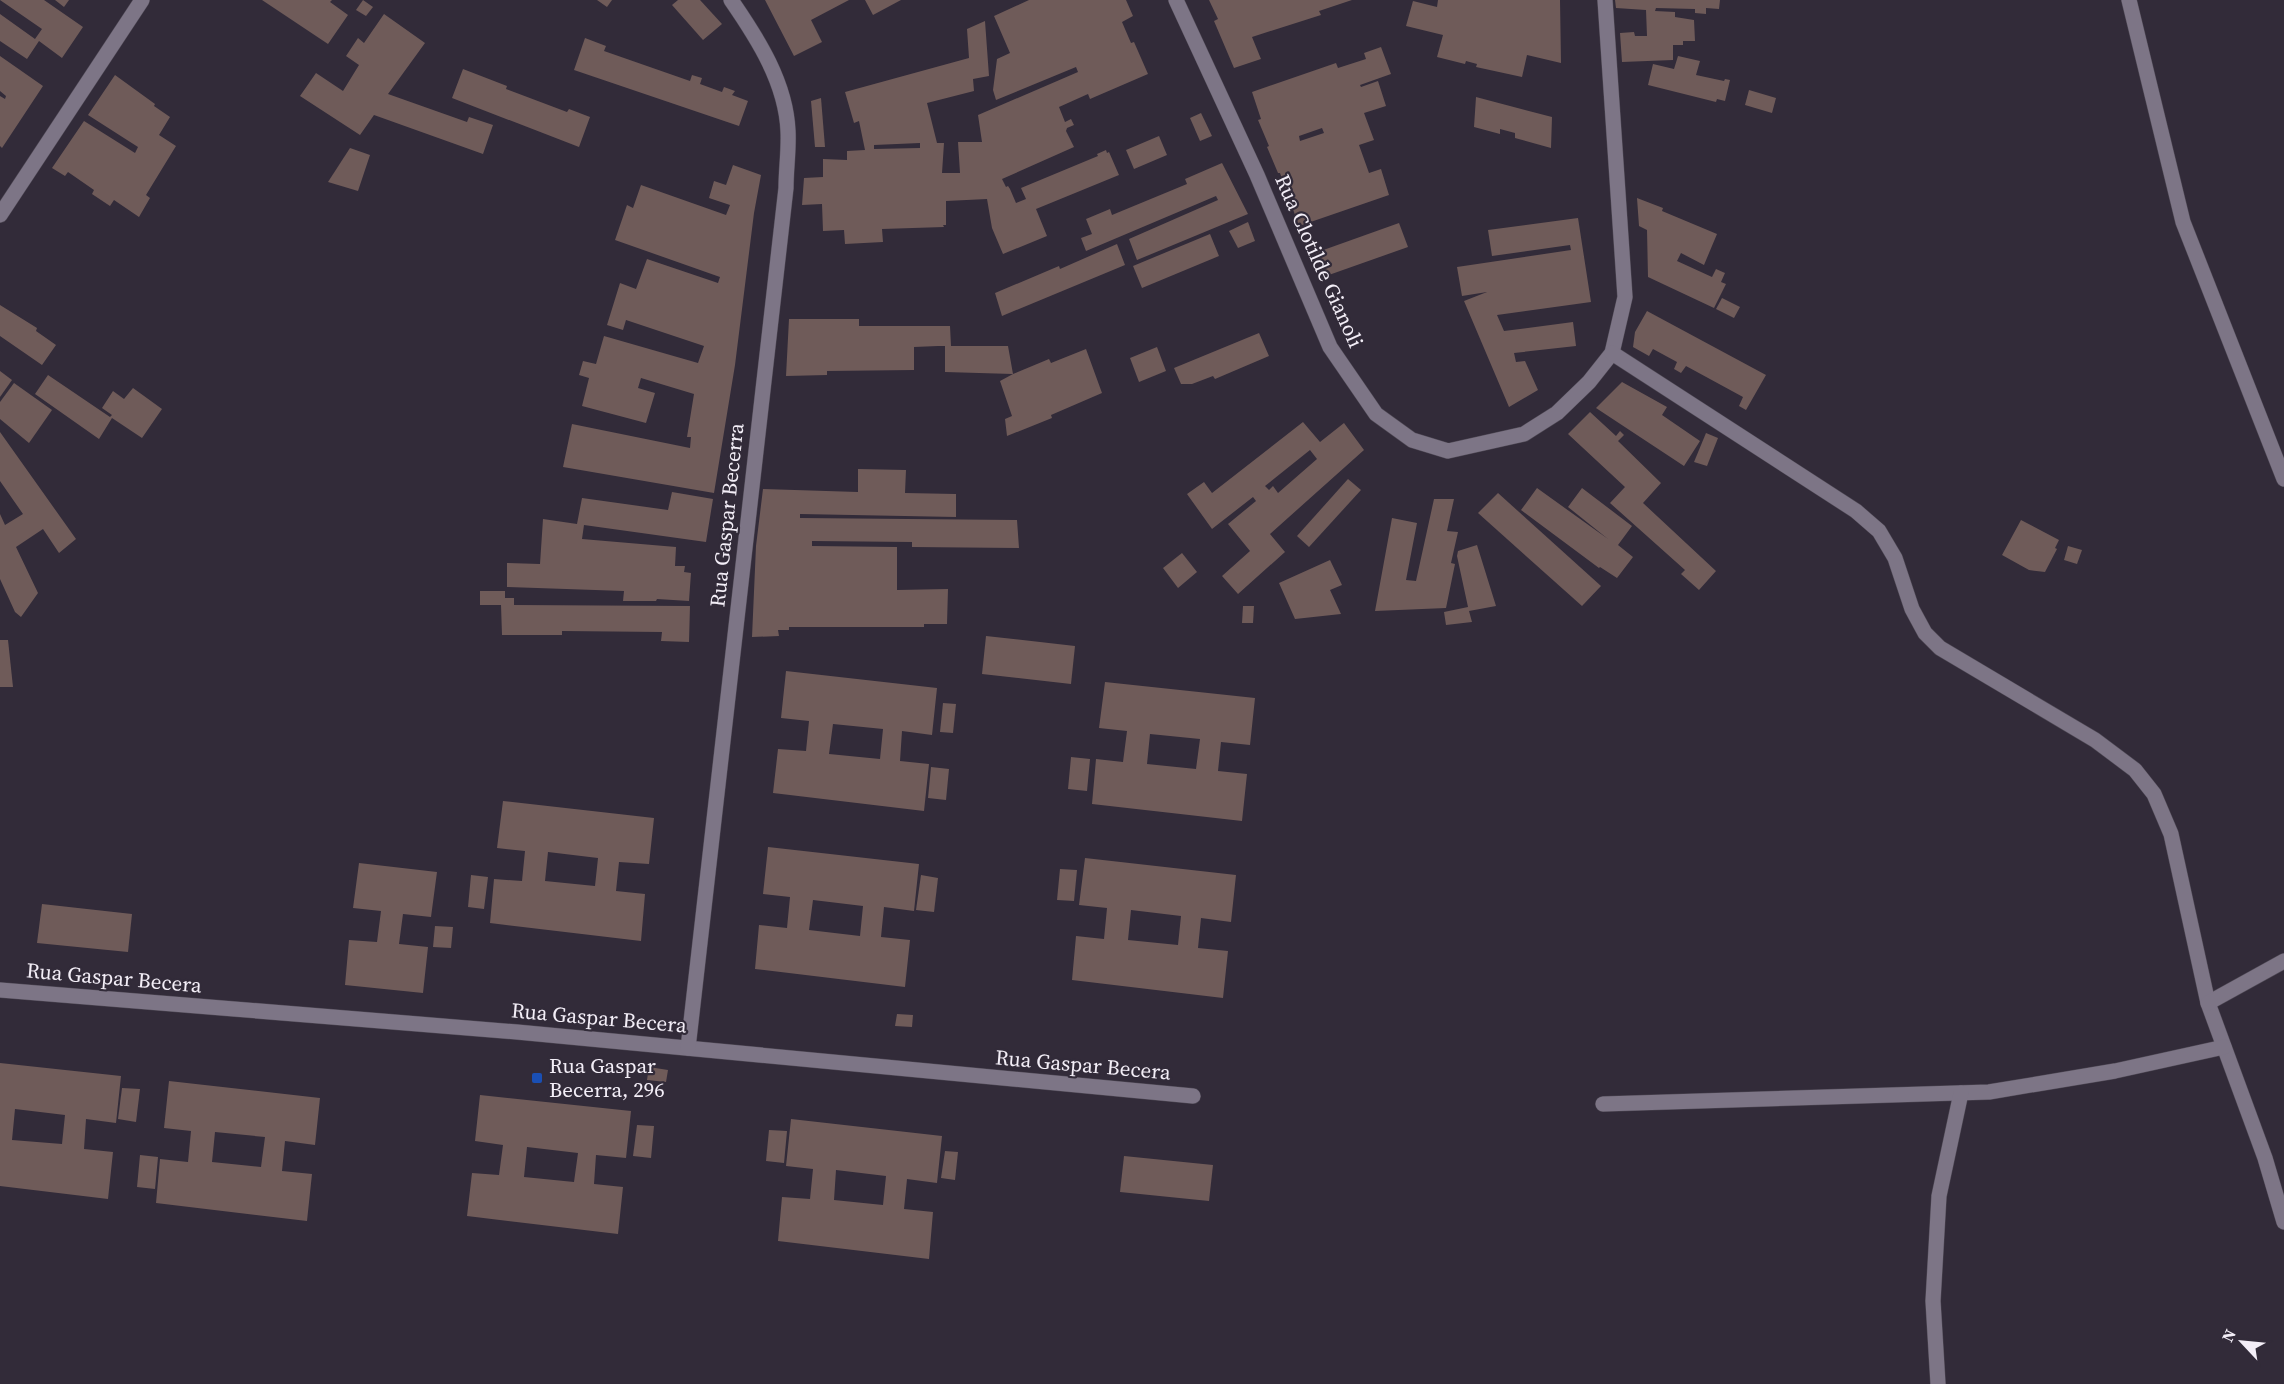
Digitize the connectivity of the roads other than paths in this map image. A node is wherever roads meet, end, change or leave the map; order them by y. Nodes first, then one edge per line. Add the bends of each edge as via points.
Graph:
1 (142, 0) edge
2 (731, 0) edge
3 (1176, 0) edge
4 (1605, 0) edge
5 (2129, 0) edge
6 (0, 215) edge
7 (1612, 353) junction
8 (2284, 479) edge
9 (2284, 961) edge
10 (0, 990) edge
11 (2208, 1003) junction
12 (2224, 1047) junction
13 (688, 1048) junction
14 (1961, 1093) junction
15 (1193, 1096) dead end
16 (1603, 1104) dead end
17 (2284, 1222) edge
18 (1938, 1384) edge

1 - 6 street
2 - 13 street, Rua Gaspar Becerra via 780,85 788,142 786,188
3 - 7 street, Rua Clotilde Gianoli via 1257,175 1330,347 1376,414 1412,440 1448,452 1524,434 1557,413
4 - 7 street, Rua Clotilde Gianoli via 1625,297
5 - 8 street via 2183,222
7 - 11 street via 1856,511 1879,531 1895,558 1912,609 1925,633 1940,648 2095,740 2135,770 2154,794 2171,834
9 - 11 street
10 - 13 street, Rua Gaspar Becera
11 - 12 street
12 - 14 street via 2115,1071
12 - 17 street
13 - 15 street, Rua Gaspar Becera
14 - 16 street
14 - 18 street via 1939,1196 1933,1301

